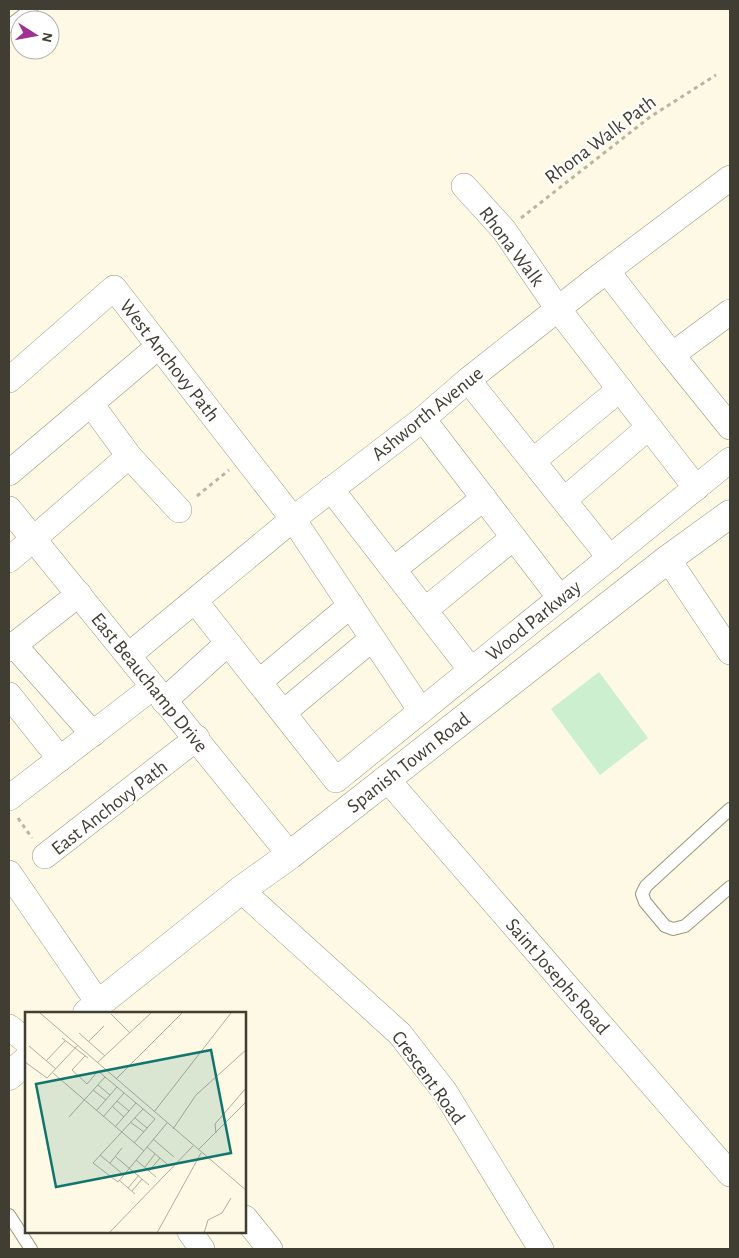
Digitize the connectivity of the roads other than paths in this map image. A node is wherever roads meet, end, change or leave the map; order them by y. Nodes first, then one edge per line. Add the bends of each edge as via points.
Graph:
1 (31, 9) edge
2 (9, 26) edge
3 (464, 186) dead end
4 (728, 186) edge
5 (607, 271) junction
6 (558, 309) junction
7 (730, 312) edge
8 (159, 346) junction
9 (672, 355) junction
10 (9, 380) edge
11 (468, 380) junction
12 (620, 389) junction
13 (91, 404) junction
14 (423, 419) junction
15 (649, 427) junction
16 (730, 427) edge
17 (129, 456) junction
18 (730, 460) edge
19 (533, 461) junction
20 (9, 474) edge
21 (696, 488) junction
22 (331, 489) junction
23 (484, 498) junction
24 (564, 500) junction
25 (9, 509) edge
26 (179, 510) road end
27 (730, 514) edge
28 (293, 519) junction
29 (513, 538) junction
30 (34, 540) junction
31 (610, 558) junction
32 (668, 559) junction
33 (9, 560) edge
34 (394, 569) junction
35 (78, 594) junction
36 (560, 598) junction
37 (195, 600) junction
38 (351, 605) junction
39 (425, 610) junction
40 (372, 639) junction
41 (228, 643) junction
42 (11, 647) edge
43 (730, 652) edge
44 (129, 655) junction
45 (472, 670) junction
46 (259, 682) junction
47 (159, 694) junction
48 (9, 695) edge
49 (421, 711) junction
50 (284, 712) junction
51 (93, 734) junction
52 (197, 738) junction
53 (60, 758) junction
54 (386, 778) junction
55 (11, 806) edge
56 (730, 809) edge
57 (290, 855) junction
58 (45, 856) road end
59 (9, 873) edge
60 (730, 887) edge
61 (241, 890) junction
62 (93, 1008) edge
63 (9, 1027) edge
64 (25, 1040) edge
65 (25, 1062) edge
66 (9, 1076) edge
67 (730, 1174) edge
68 (9, 1214) edge
69 (246, 1219) edge
70 (191, 1233) edge
71 (31, 1249) edge
72 (202, 1249) edge
73 (270, 1249) edge
74 (541, 1249) edge

1 - 2 lane
3 - 6 street, Rhona Walk via 504,230
4 - 5 street, Ashworth Avenue
5 - 6 street, Ashworth Avenue
5 - 9 street
6 - 11 street, Ashworth Avenue
6 - 12 street, Rhona Walk
7 - 9 street
8 - 10 street, West Anchovy Path via 114,288
8 - 13 street
8 - 28 street, West Anchovy Path
9 - 16 street
11 - 14 street, Ashworth Avenue
11 - 19 street
12 - 15 street, Rhona Walk
12 - 19 street
13 - 17 street
13 - 20 street
14 - 22 street, Ashworth Avenue
14 - 23 street
15 - 21 street, Rhona Walk
15 - 24 street
17 - 26 street
17 - 30 street
18 - 21 street, Wood Parkway
19 - 24 street
21 - 31 street, Wood Parkway
22 - 28 street, Ashworth Avenue
22 - 34 street
23 - 29 street
23 - 34 street
24 - 31 street
25 - 30 street, East Beauchamp Drive
27 - 32 main road, Spanish Town Road
28 - 37 street, Ashworth Avenue
28 - 38 street, West Anchovy Path
29 - 36 street
29 - 39 street
30 - 33 street
30 - 35 street, East Beauchamp Drive
31 - 36 street, Wood Parkway
32 - 43 street
32 - 54 main road, Spanish Town Road
34 - 39 street
35 - 42 street
35 - 44 street, East Beauchamp Drive
36 - 45 street, Wood Parkway
37 - 41 street
37 - 44 street, Ashworth Avenue
38 - 40 street, West Anchovy Path
38 - 46 street
39 - 45 street
40 - 49 street, West Anchovy Path
40 - 50 street
41 - 46 street
41 - 47 street
42 - 51 street
44 - 47 street, East Beauchamp Drive
45 - 49 street, Wood Parkway
46 - 50 street
47 - 51 street
47 - 52 street, East Beauchamp Drive
48 - 53 street
49 - 50 street, Wood Parkway via 336,780
51 - 53 street
52 - 57 street, East Beauchamp Drive
52 - 58 street, East Anchovy Path
53 - 55 street
54 - 57 main road, Spanish Town Road
54 - 67 street, Saint Josephs Road
56 - 60 lane via 646,886 642,894 664,926 673,929 685,926
57 - 61 main road, Spanish Town Road
59 - 62 street
61 - 62 main road, Spanish Town Road
61 - 74 street, Crescent Road via 400,1034 445,1092
63 - 64 street
65 - 66 main road
68 - 71 lane
69 - 73 street
70 - 72 street

